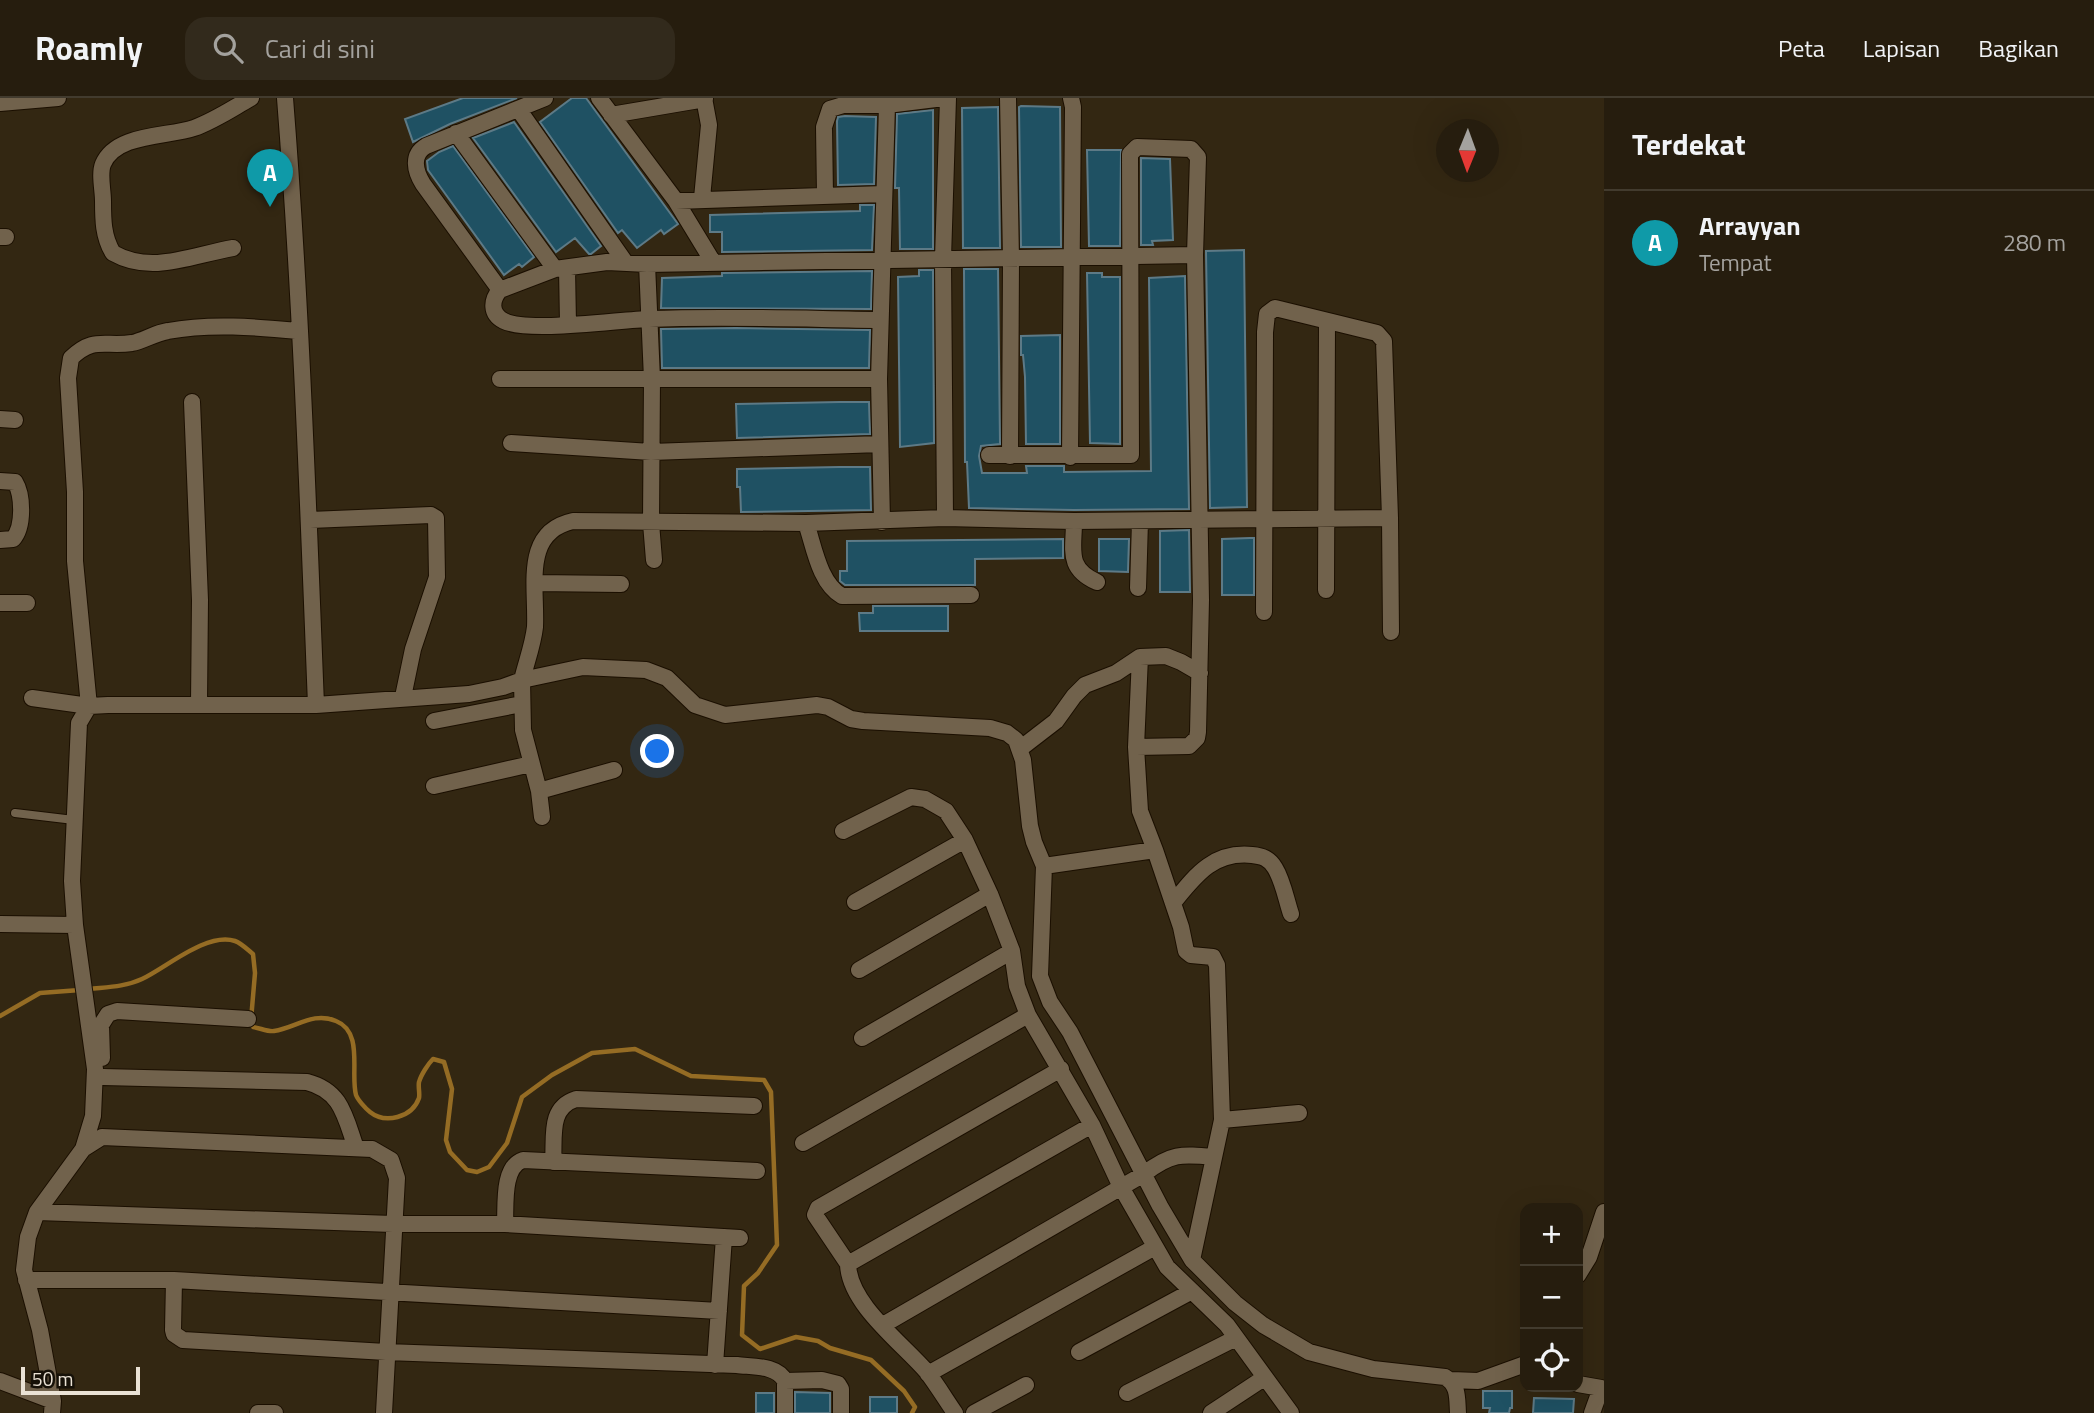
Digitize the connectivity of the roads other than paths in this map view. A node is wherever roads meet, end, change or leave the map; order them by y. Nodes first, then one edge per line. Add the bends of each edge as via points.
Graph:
1 (58, 98) edge
2 (251, 98) edge
3 (285, 98) edge
4 (545, 98) edge
5 (599, 98) edge
6 (705, 98) edge
7 (946, 98) edge
8 (1008, 98) edge
9 (1071, 98) edge
10 (0, 103) edge
11 (887, 105) junction
12 (519, 110) junction
13 (611, 115) junction
14 (456, 133) junction
15 (884, 194) junction
16 (825, 195) junction
17 (702, 198) junction
18 (676, 201) junction
19 (233, 248) dead end
20 (1195, 255) junction
21 (1073, 257) junction
22 (1129, 257) junction
23 (1011, 258) junction
24 (943, 259) junction
25 (883, 260) junction
26 (625, 262) junction
27 (713, 262) junction
28 (648, 264) junction
29 (561, 269) junction
30 (500, 290) junction
31 (649, 319) junction
32 (880, 320) junction
33 (1327, 321) junction
34 (568, 324) junction
35 (299, 331) junction
36 (500, 379) dead end
37 (652, 379) junction
38 (879, 379) junction
39 (192, 402) dead end
40 (511, 443) dead end
41 (880, 444) junction
42 (651, 452) junction
43 (989, 455) dead end
44 (1010, 456) junction
45 (1070, 457) junction
46 (0, 481) edge
47 (945, 518) junction
48 (1390, 518) junction
49 (1198, 519) junction
50 (310, 520) junction
51 (1327, 520) junction
52 (1074, 521) junction
53 (1140, 521) junction
54 (1264, 521) junction
55 (882, 522) junction
56 (651, 523) junction
57 (806, 523) junction
58 (0, 540) edge
59 (654, 560) dead end
60 (1097, 582) dead end
61 (535, 583) junction
62 (621, 584) dead end
63 (1138, 587) dead end
64 (1326, 590) dead end
65 (971, 595) dead end
66 (0, 603) edge
67 (27, 603) dead end
68 (1264, 612) dead end
69 (1391, 632) dead end
70 (1140, 657) junction
71 (1200, 673) junction
72 (522, 680) junction
73 (403, 697) junction
74 (32, 698) dead end
75 (199, 703) junction
76 (522, 704) junction
77 (316, 705) junction
78 (89, 706) junction
79 (434, 721) dead end
80 (1136, 747) junction
81 (1021, 748) junction
82 (531, 764) junction
83 (614, 770) dead end
84 (433, 786) dead end
85 (539, 791) junction
86 (15, 813) dead end
87 (542, 817) dead end
88 (74, 820) junction
89 (843, 831) dead end
90 (965, 839) junction
91 (1155, 850) junction
92 (1044, 866) junction
93 (990, 894) junction
94 (855, 902) dead end
95 (1173, 903) junction
96 (1291, 914) dead end
97 (0, 924) edge
98 (75, 925) junction
99 (1012, 951) junction
100 (859, 970) dead end
101 (1028, 1015) junction
102 (248, 1019) dead end
103 (862, 1038) dead end
104 (1061, 1069) junction
105 (103, 1077) junction
106 (754, 1106) dead end
107 (1299, 1113) dead end
108 (1222, 1120) junction
109 (1092, 1125) junction
110 (102, 1138) junction
111 (803, 1143) dead end
112 (356, 1148) junction
113 (83, 1149) junction
114 (1214, 1157) junction
115 (553, 1162) junction
116 (757, 1171) dead end
117 (1144, 1174) junction
118 (1121, 1187) junction
119 (37, 1212) junction
120 (1604, 1212) edge
121 (393, 1224) junction
122 (505, 1224) junction
123 (1155, 1247) junction
124 (1192, 1260) junction
125 (848, 1264) junction
126 (1583, 1266) edge
127 (26, 1280) junction
128 (174, 1280) junction
129 (1192, 1291) junction
130 (389, 1294) junction
131 (719, 1311) junction
132 (883, 1325) junction
133 (1236, 1338) junction
134 (386, 1352) junction
135 (1079, 1352) dead end
136 (715, 1365) junction
137 (1517, 1373) edge
138 (928, 1374) junction
139 (1265, 1378) junction
140 (1451, 1380) junction
141 (0, 1381) edge
142 (785, 1381) junction
143 (1583, 1384) edge
144 (1026, 1385) dead end
145 (1602, 1386) edge
146 (1127, 1393) dead end
147 (53, 1407) edge
148 (258, 1413) edge
149 (275, 1413) edge
150 (384, 1413) edge
151 (785, 1413) edge
152 (841, 1413) edge
153 (955, 1413) edge
154 (974, 1413) edge
155 (1211, 1413) edge
156 (1291, 1413) edge
157 (1458, 1413) edge
158 (1592, 1413) edge

1 - 10 street
2 - 19 street via 194,128 148,135 115,149 101,172 104,230 113,253 159,264
3 - 35 street
4 - 12 street
5 - 13 street
6 - 13 street
6 - 17 street via 709,125
7 - 11 street
7 - 24 street
8 - 23 street
9 - 21 street
11 - 15 street
11 - 16 street via 830,109 824,127
12 - 14 street
12 - 26 street
13 - 18 street
14 - 29 street
14 - 30 street via 419,150 416,169
15 - 16 street
15 - 25 street
16 - 17 street
17 - 18 street
18 - 27 street
20 - 22 street
20 - 22 street via 1195,152 1137,147 1129,154
20 - 49 street
21 - 22 street
21 - 23 street
21 - 45 street
22 - 45 street via 1133,432 1139,455
23 - 24 street
23 - 44 street
24 - 25 street
24 - 47 street
25 - 27 street
25 - 32 street
26 - 28 street
26 - 29 street
27 - 28 street
28 - 31 street
29 - 30 street
29 - 34 street
30 - 34 street via 492,307 505,322
31 - 32 street
31 - 34 street
31 - 37 street
32 - 38 street
33 - 48 street via 1377,333 1384,341
33 - 51 street
33 - 54 street via 1275,308 1267,314
35 - 50 street
35 - 78 street via 231,327 169,331 135,343 90,344 71,358 75,561
36 - 37 street
37 - 38 street
37 - 42 street
38 - 41 street
39 - 75 street
40 - 42 street
41 - 42 street
41 - 55 street
42 - 56 street
43 - 44 street
44 - 45 street
46 - 58 street via 15,482 20,497 19,531 13,538
47 - 52 street
47 - 55 street
48 - 51 street
48 - 69 street
49 - 53 street
49 - 54 street
49 - 71 street
50 - 73 street via 436,517 437,577
50 - 77 street
51 - 54 street
51 - 64 street
52 - 53 street
52 - 60 street via 1075,565
53 - 63 street
54 - 68 street
55 - 57 street
56 - 57 street
56 - 59 street
56 - 61 street via 560,524 542,539
57 - 65 street via 826,580 842,596
61 - 62 street
61 - 72 street via 535,630
66 - 67 street
70 - 71 street via 1166,656
70 - 80 street
70 - 81 street via 1116,674 1085,685 1056,721
71 - 80 street via 1194,742 1189,746
72 - 73 street via 468,694
72 - 76 street
72 - 81 street via 583,667 646,670 667,678 695,705 725,715 817,705 863,721 990,728 1007,733
73 - 77 street
74 - 78 street
75 - 77 street
75 - 78 street
76 - 79 street
76 - 82 street
78 - 88 street via 79,723
80 - 91 street via 1140,811
81 - 92 street via 1030,826
82 - 84 street
82 - 85 street
83 - 85 street
85 - 87 street
86 - 88 lane
88 - 98 street
89 - 90 street via 911,797 946,811
90 - 93 street
90 - 94 street
91 - 92 street
91 - 95 street
92 - 117 street via 1040,976
93 - 99 street
93 - 100 street
95 - 96 street via 1217,858 1247,855 1264,857 1274,866
95 - 108 street via 1186,951 1216,961
97 - 98 street
98 - 113 street via 95,1069 93,1116
99 - 101 street via 1017,986
99 - 103 street
101 - 104 street
101 - 111 street
102 - 105 street via 108,1014 101,1025
104 - 109 street
104 - 125 street via 818,1208 815,1215
105 - 110 street
105 - 112 street via 307,1082 335,1097
106 - 115 street via 576,1099 558,1111
107 - 108 street
108 - 114 street
109 - 118 street
109 - 125 street
110 - 112 street
110 - 113 street
112 - 121 street via 372,1149 391,1160 397,1178
113 - 119 street
114 - 117 street via 1175,1155
114 - 124 street
115 - 116 street
115 - 122 street via 523,1160 514,1164
117 - 118 street
117 - 124 street
118 - 123 street
118 - 132 street
119 - 121 street
119 - 127 street via 26,1247
120 - 126 street
121 - 122 street
121 - 130 street
122 - 131 street via 732,1237
123 - 129 street via 1167,1267
123 - 138 street
124 - 140 street via 1263,1325 1310,1352 1373,1369
125 - 132 street via 848,1278
127 - 128 street
127 - 147 street
128 - 130 street
128 - 134 street via 173,1330 183,1340
129 - 133 street
129 - 135 street
130 - 131 street
130 - 134 street
131 - 136 street
132 - 138 street
133 - 139 street
133 - 146 street
134 - 136 street
134 - 150 street
136 - 142 street via 772,1369
137 - 140 street via 1478,1381
138 - 153 street
139 - 155 street
139 - 156 street
140 - 157 street
141 - 147 street
142 - 151 street
142 - 152 street via 838,1384
143 - 145 street
144 - 154 street
145 - 158 street
148 - 149 street

